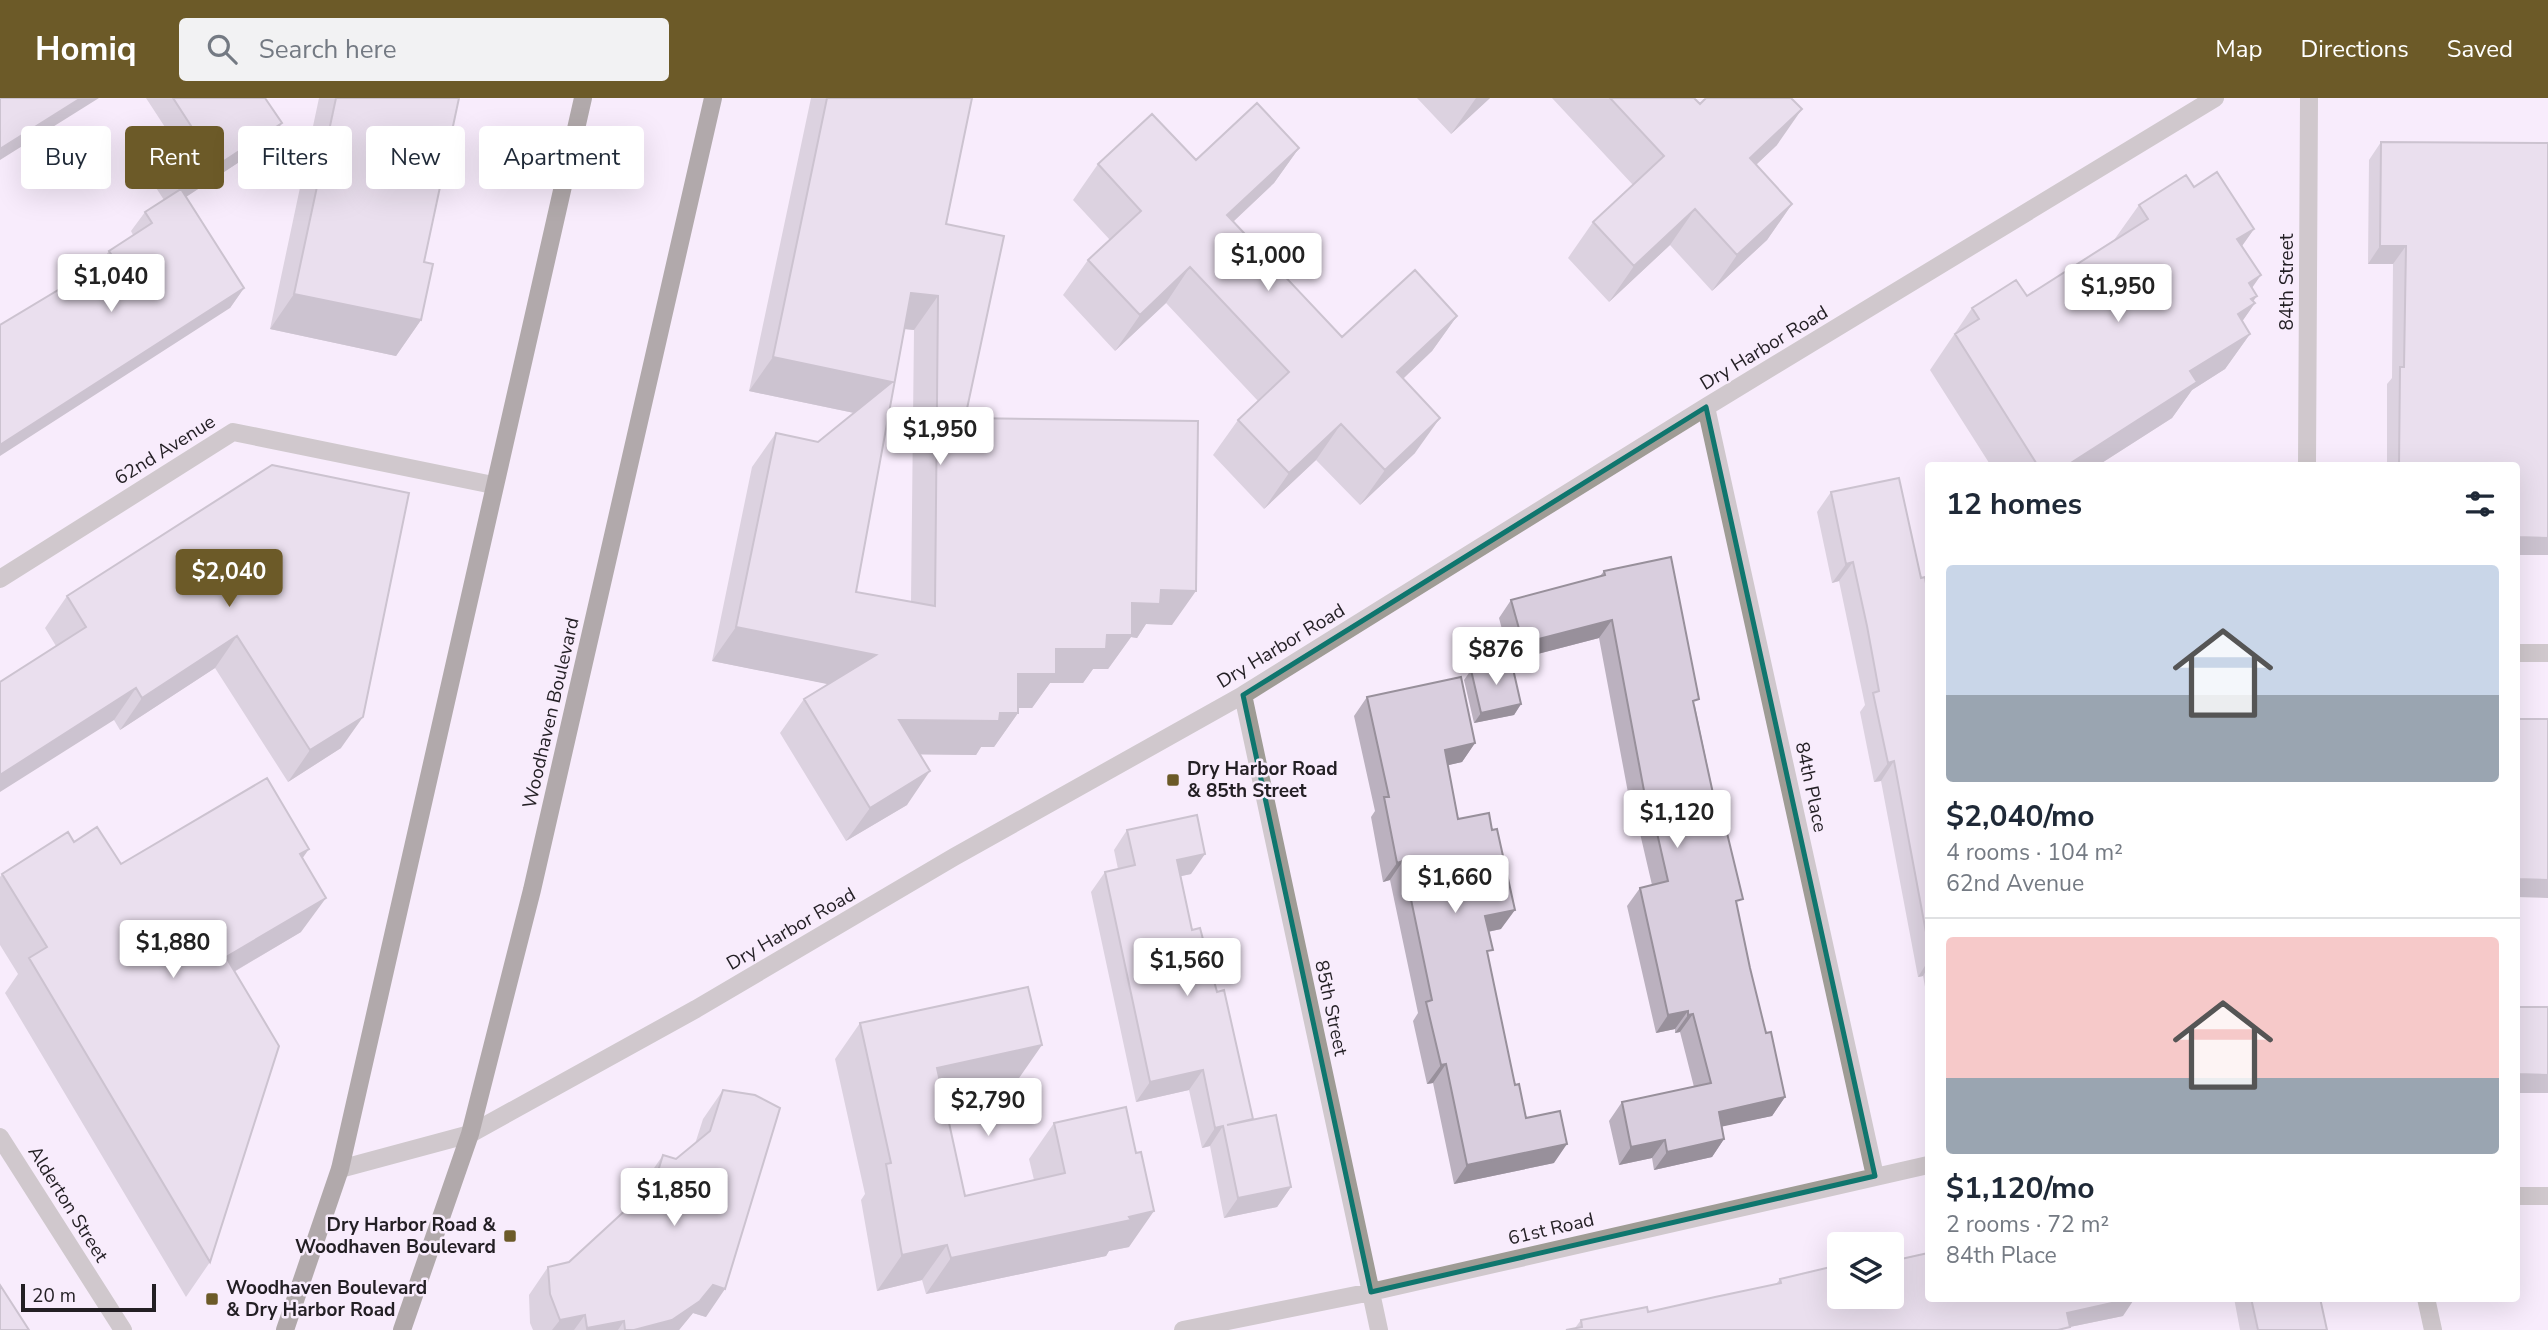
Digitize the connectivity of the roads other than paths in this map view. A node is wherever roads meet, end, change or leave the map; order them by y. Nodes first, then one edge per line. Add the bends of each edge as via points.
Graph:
1 (583, 98) edge
2 (713, 98) edge
3 (2215, 98) edge
4 (2309, 98) edge
5 (1706, 407) junction
6 (2307, 462) edge
7 (494, 485) junction
8 (0, 579) edge
9 (2520, 653) edge
10 (2548, 653) edge
11 (1242, 695) junction
12 (470, 1134) junction
13 (0, 1137) edge
14 (1925, 1166) edge
15 (340, 1169) junction
16 (1875, 1176) junction
17 (2520, 1196) edge
18 (2548, 1196) edge
19 (1371, 1292) junction
20 (2427, 1302) edge
21 (123, 1330) edge
22 (285, 1330) edge
23 (402, 1330) edge
24 (1183, 1330) edge
25 (1379, 1330) edge
26 (2433, 1330) edge

1 - 7 main road
2 - 12 main road, Woodhaven Boulevard via 532,890
3 - 5 street, Dry Harbor Road
4 - 6 street, 84th Street
5 - 11 street, Dry Harbor Road
5 - 16 street, 84th Place
7 - 8 street, 62nd Avenue via 233,432
7 - 15 main road
9 - 10 street
11 - 12 street, Dry Harbor Road
11 - 19 street, 85th Street
12 - 15 street, Dry Harbor Road
12 - 23 main road, Woodhaven Boulevard
13 - 21 street, Alderton Street
14 - 16 street, 61st Road
15 - 22 main road
16 - 19 street, 61st Road
17 - 18 street
19 - 24 street, 61st Road
19 - 25 street, 85th Street
20 - 26 street

